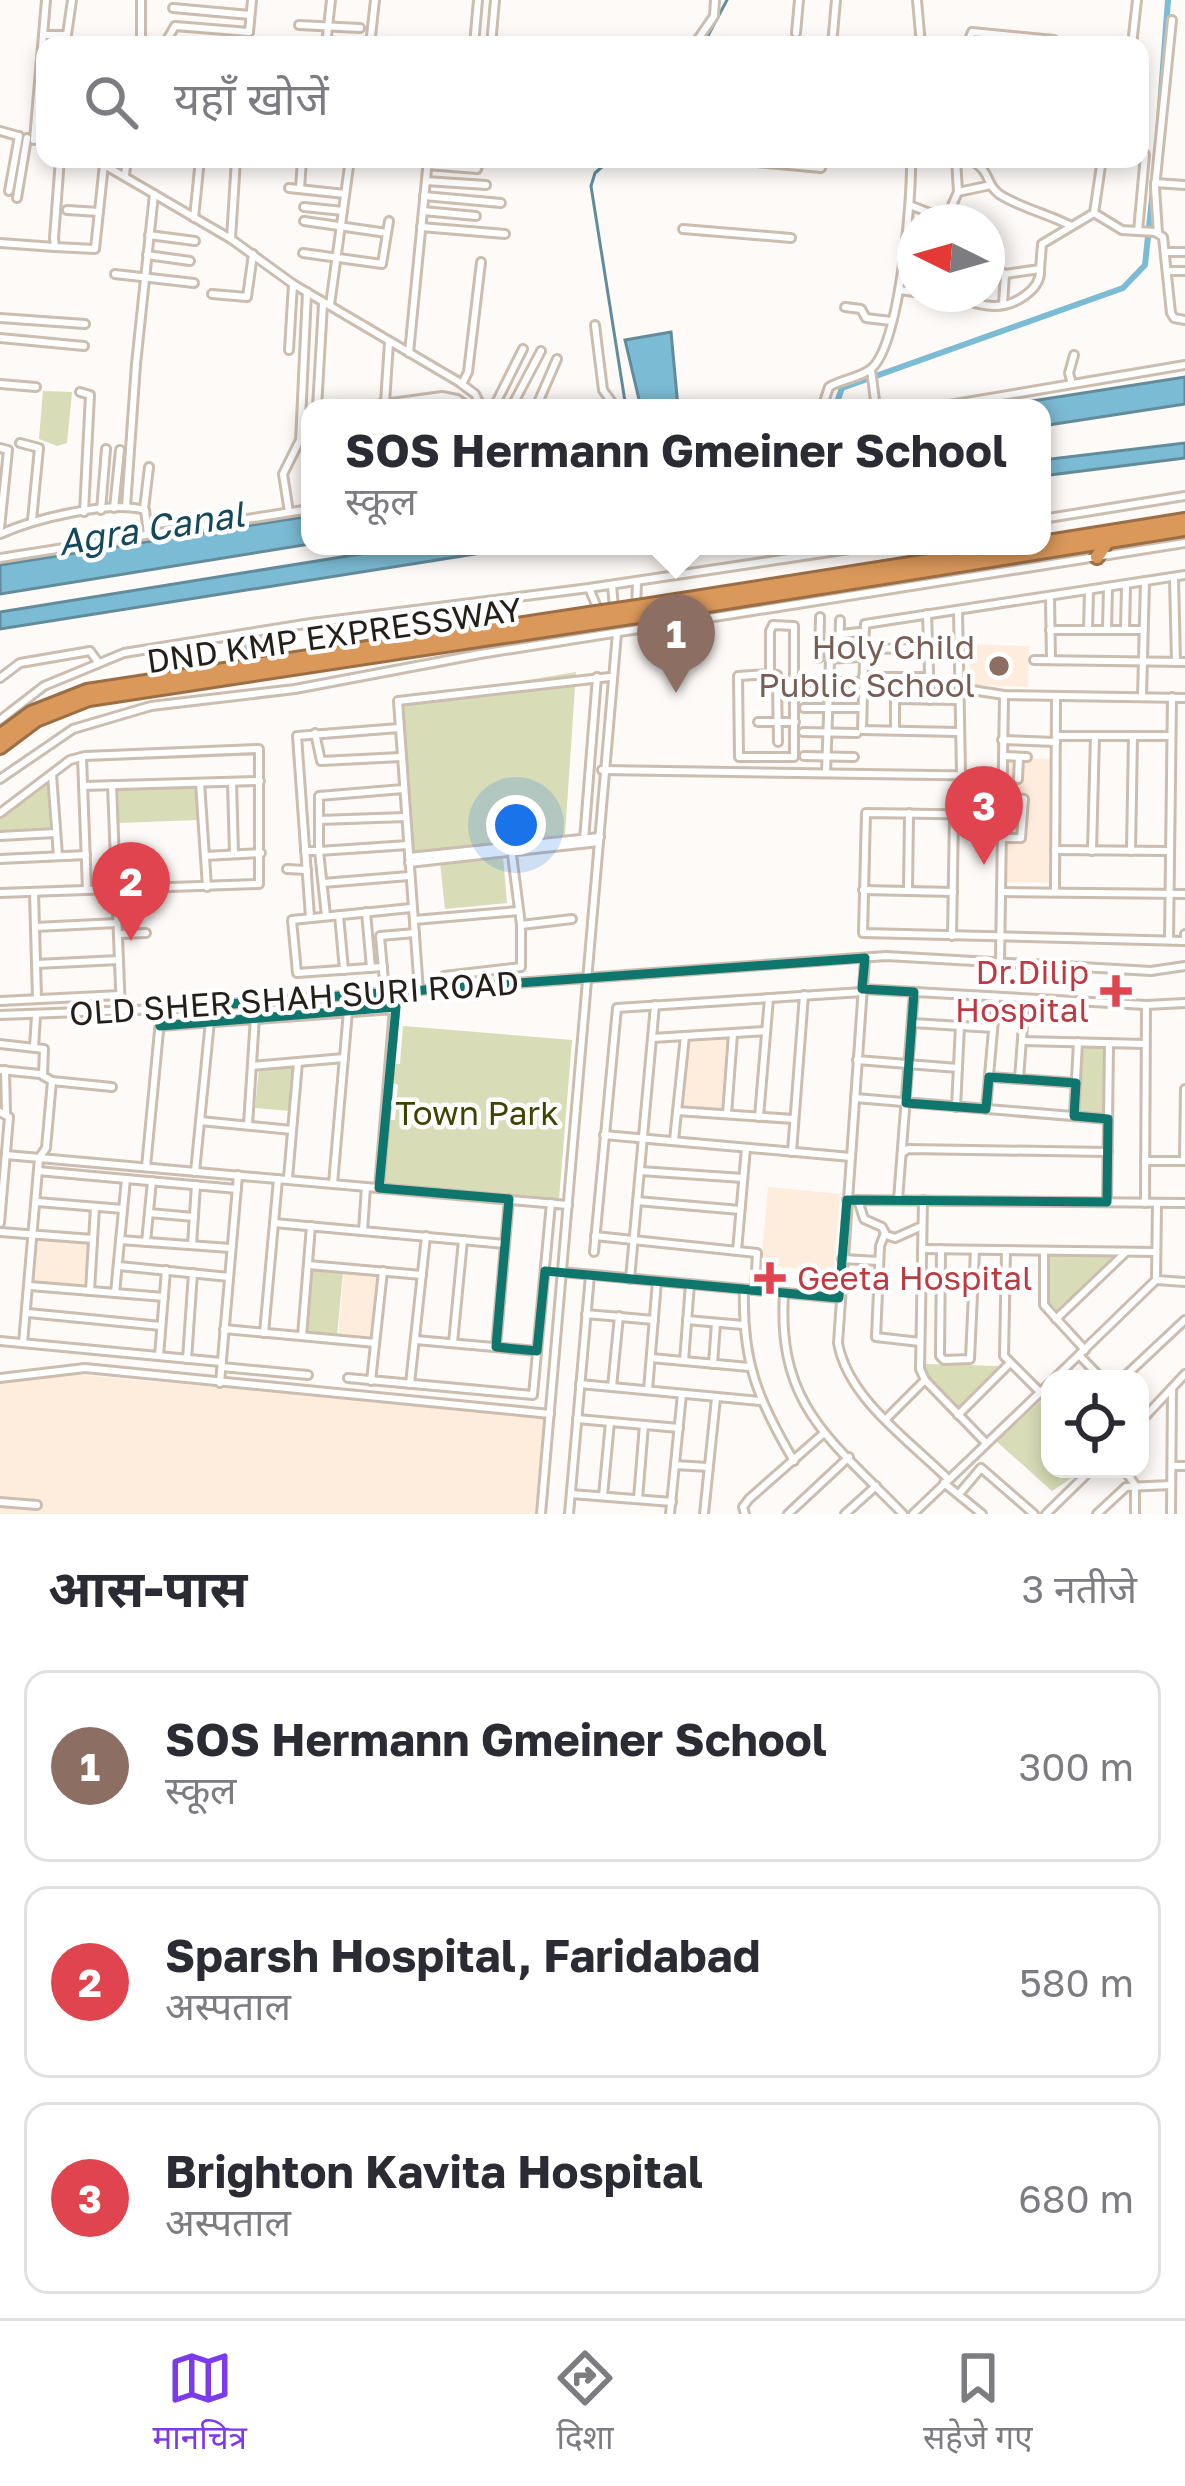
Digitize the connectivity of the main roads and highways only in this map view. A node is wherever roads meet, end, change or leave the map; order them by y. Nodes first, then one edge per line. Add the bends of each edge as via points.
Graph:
1 (1185, 525) edge
2 (1051, 542) edge
3 (1107, 542) junction
4 (1051, 551) edge
5 (975, 555) edge
6 (1025, 555) edge
7 (1097, 557) road end
8 (975, 563) junction
9 (999, 573) road end
10 (645, 616) junction
11 (593, 624) junction
12 (0, 736) edge
13 (0, 747) edge

1 - 2 highway, DND KMP EXPRESSWAY
1 - 3 highway, DND KMP EXPRESSWAY
3 - 4 highway, DND KMP EXPRESSWAY
3 - 7 highway
5 - 10 highway, DND KMP EXPRESSWAY
6 - 8 highway, DND KMP EXPRESSWAY
8 - 9 highway
8 - 10 highway, DND KMP EXPRESSWAY
10 - 11 highway, DND KMP EXPRESSWAY, bridge
11 - 12 highway, DND KMP EXPRESSWAY via 255,659 69,696
11 - 13 highway, DND KMP EXPRESSWAY via 89,699 36,720

